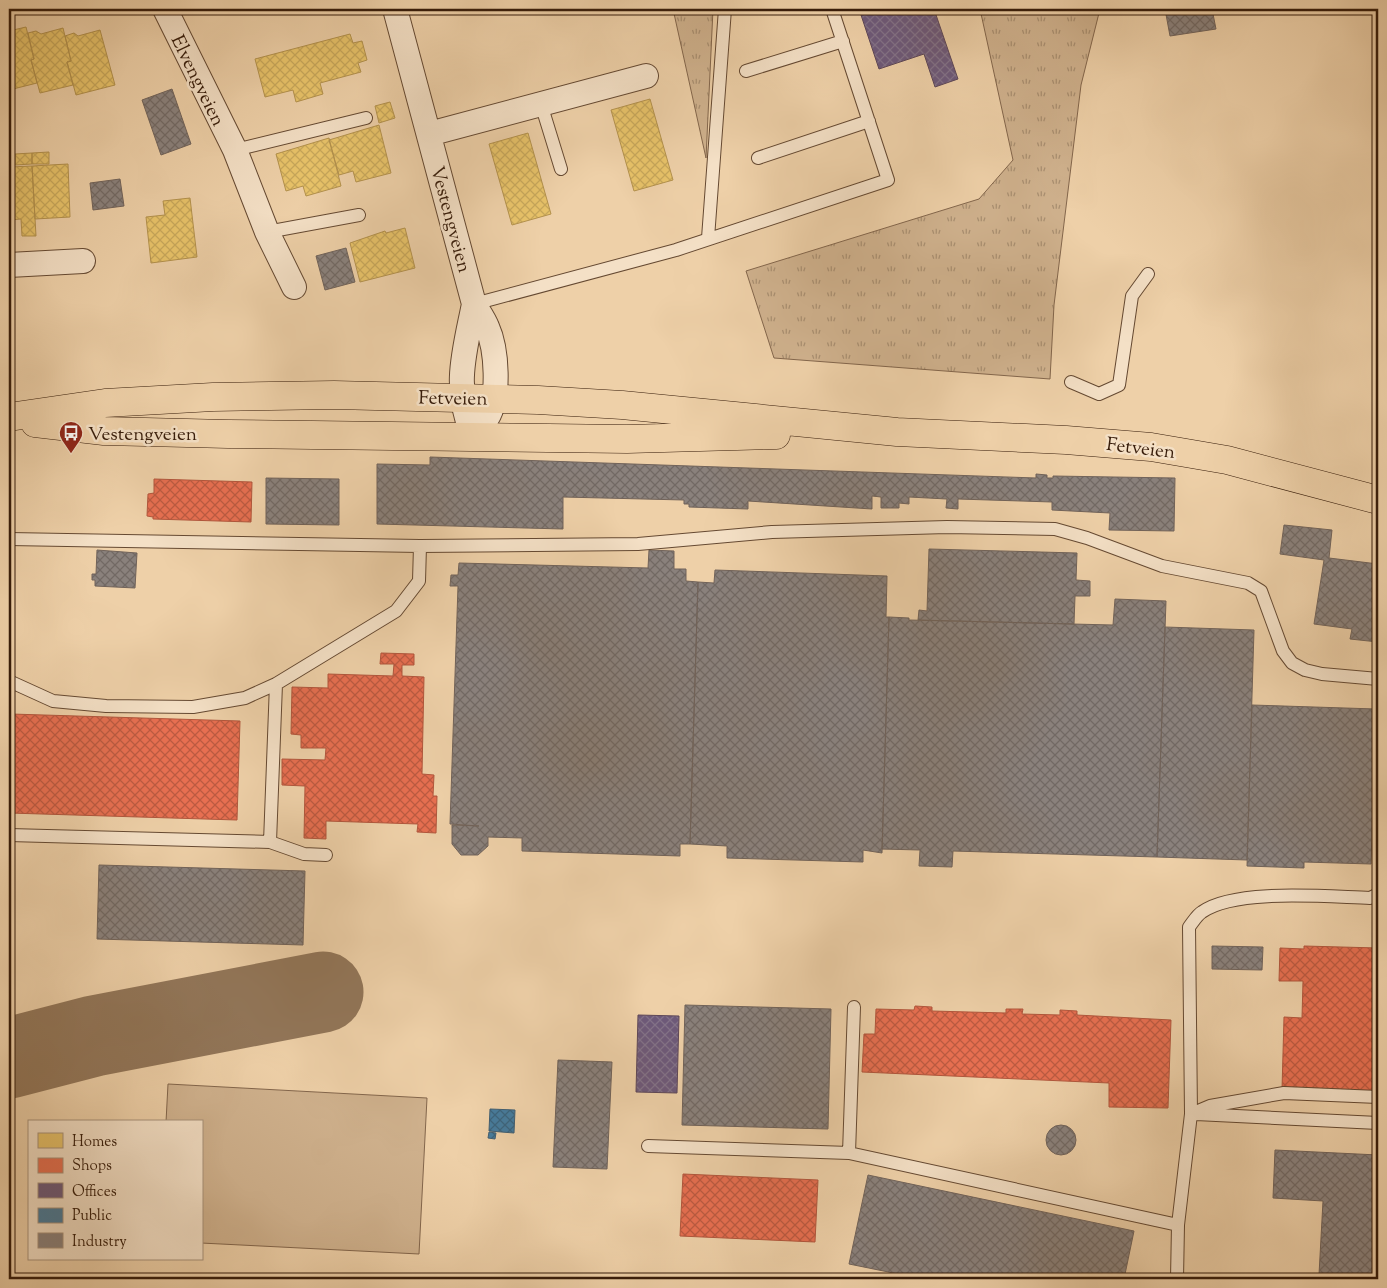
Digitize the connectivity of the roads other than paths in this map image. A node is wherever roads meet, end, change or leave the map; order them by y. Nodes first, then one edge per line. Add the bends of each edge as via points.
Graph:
1 (164, 9) edge
2 (395, 9) edge
3 (725, 9) edge
4 (832, 9) edge
5 (843, 41) junction
6 (746, 71) dead end
7 (646, 76) dead end
8 (541, 104) junction
9 (366, 118) dead end
10 (869, 120) junction
11 (429, 134) junction
12 (234, 150) junction
13 (758, 158) dead end
14 (560, 169) dead end
15 (359, 215) dead end
16 (267, 232) junction
17 (708, 238) junction
18 (83, 261) dead end
19 (9, 265) edge
20 (1148, 274) dead end
21 (294, 286) dead end
22 (474, 304) junction
23 (1071, 382) dead end
24 (461, 398) junction
25 (494, 398) junction
26 (9, 419) edge
27 (898, 432) junction
28 (473, 436) junction
29 (1378, 500) edge
30 (9, 539) edge
31 (420, 546) junction
32 (1378, 679) edge
33 (9, 682) edge
34 (276, 684) junction
35 (9, 835) edge
36 (270, 842) junction
37 (326, 855) dead end
38 (1378, 894) edge
39 (854, 1008) dead end
40 (1378, 1097) edge
41 (1191, 1114) junction
42 (1378, 1123) edge
43 (648, 1146) dead end
44 (849, 1153) junction
45 (1178, 1225) junction
46 (1177, 1279) edge

1 - 12 street, Elvengveien
2 - 11 street, Vestengveien
3 - 17 lane
4 - 5 lane
5 - 6 lane
5 - 10 lane
7 - 8 street
8 - 11 street
8 - 14 lane
9 - 12 lane
10 - 13 lane
10 - 17 lane via 888,180
11 - 22 street, Vestengveien
12 - 16 street, Elvengveien
15 - 16 lane
16 - 21 street, Elvengveien
17 - 22 lane via 676,250
18 - 19 street
20 - 23 lane via 1132,296 1119,385 1099,394
22 - 24 street, Vestengveien via 463,361
22 - 25 street, Vestengveien via 493,345
24 - 25 highway, Fetveien
24 - 26 highway, Fetveien via 213,397 105,403
24 - 28 street, Vestengveien
25 - 27 highway, Fetveien via 622,405
25 - 28 street, Vestengveien via 488,417
26 - 28 highway, Fetveien via 104,431
27 - 28 highway, Fetveien via 627,439
27 - 29 highway, Fetveien via 1151,447 1227,460
30 - 31 lane
31 - 32 lane via 638,544 772,532 937,527 1055,529 1162,566 1248,583 1261,591 1283,651 1292,663 1322,674
31 - 34 lane via 419,581 396,611
33 - 34 lane via 54,701 193,707 245,698
34 - 36 lane
35 - 36 lane
36 - 37 lane via 304,854
38 - 41 lane via 1370,898 1253,896 1222,903 1183,926
39 - 44 lane
40 - 41 lane via 1284,1093 1210,1106
41 - 42 lane
41 - 45 lane
43 - 44 lane
44 - 45 lane
45 - 46 lane

